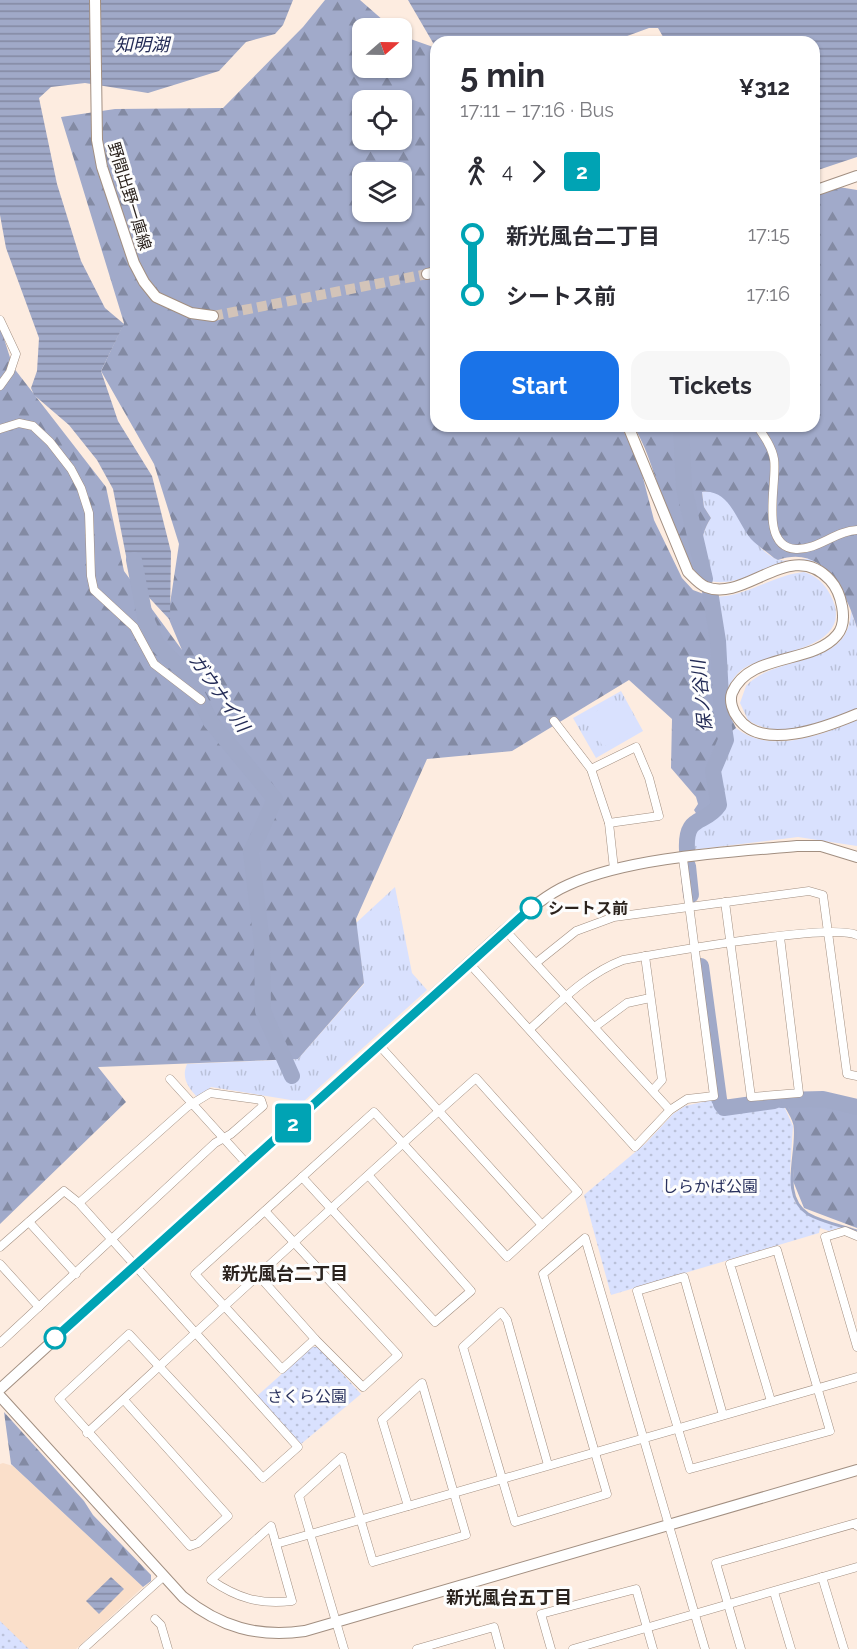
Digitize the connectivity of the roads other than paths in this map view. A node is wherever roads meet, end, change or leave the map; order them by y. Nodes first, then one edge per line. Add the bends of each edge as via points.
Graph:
1 (95, 0) edge
2 (857, 176) edge
3 (820, 189) edge
4 (213, 316) tunnel mouth
5 (0, 320) edge
6 (0, 386) edge
7 (0, 429) edge
8 (630, 432) edge
9 (761, 432) edge
10 (857, 530) edge
11 (201, 700) dead end
12 (857, 714) edge
13 (554, 721) dead end
14 (591, 769) junction
15 (609, 823) junction
16 (857, 857) edge
17 (683, 859) junction
18 (614, 869) junction
19 (725, 902) junction
20 (689, 907) junction
21 (505, 930) junction
22 (827, 932) junction
23 (857, 934) edge
24 (780, 937) junction
25 (730, 944) junction
26 (694, 949) junction
27 (645, 956) junction
28 (469, 963) junction
29 (536, 963) junction
30 (567, 997) junction
31 (650, 998) junction
32 (596, 1026) junction
33 (530, 1029) junction
34 (379, 1045) junction
35 (857, 1076) edge
36 (171, 1079) dead end
37 (654, 1090) junction
38 (194, 1105) junction
39 (670, 1110) junction
40 (439, 1111) junction
41 (223, 1137) junction
42 (403, 1144) junction
43 (247, 1164) junction
44 (369, 1176) junction
45 (303, 1177) junction
46 (79, 1203) junction
47 (332, 1210) junction
48 (265, 1211) junction
49 (28, 1222) junction
50 (542, 1225) junction
51 (857, 1236) edge
52 (110, 1240) junction
53 (295, 1244) junction
54 (0, 1247) edge
55 (0, 1264) edge
56 (135, 1266) junction
57 (76, 1274) junction
58 (259, 1276) junction
59 (39, 1307) junction
60 (225, 1308) junction
61 (855, 1332) edge
62 (195, 1334) junction
63 (315, 1340) junction
64 (0, 1343) edge
65 (857, 1347) edge
66 (159, 1366) junction
67 (857, 1377) edge
68 (816, 1388) junction
69 (0, 1389) edge
70 (0, 1396) edge
71 (123, 1400) junction
72 (771, 1401) junction
73 (723, 1415) junction
74 (677, 1429) junction
75 (87, 1433) junction
76 (644, 1438) junction
77 (596, 1454) junction
78 (548, 1465) junction
79 (857, 1470) edge
80 (502, 1481) junction
81 (454, 1493) junction
82 (408, 1506) junction
83 (360, 1520) junction
84 (669, 1524) junction
85 (857, 1526) edge
86 (310, 1535) junction
87 (276, 1544) junction
88 (857, 1567) edge
89 (164, 1576) junction
90 (822, 1578) junction
91 (774, 1592) junction
92 (728, 1604) junction
93 (695, 1614) junction
94 (155, 1619) dead end
95 (336, 1622) junction
96 (647, 1627) junction
97 (600, 1645) edge
98 (83, 1649) edge
99 (168, 1649) edge
100 (344, 1649) edge
101 (417, 1649) edge
102 (500, 1649) edge
103 (551, 1649) edge
104 (573, 1649) edge
105 (653, 1649) edge
106 (705, 1649) edge
107 (741, 1649) edge
108 (791, 1649) edge
109 (844, 1649) edge

1 - 4 street, 野間出野一庫線 via 95,109 102,167 134,263 156,297 170,306
2 - 3 street
5 - 6 street via 16,354
7 - 11 street via 19,423 33,426 71,469 89,513 94,590 134,627 154,664
8 - 12 street via 688,573 706,587 727,588 789,566 807,566 819,570 832,582 841,603 839,634 826,645 753,672 739,682 731,695 731,704 740,721 756,733 798,734
9 - 10 street via 774,459 772,524 781,543 793,549 807,548 839,533
13 - 14 street
14 - 15 street
14 - 15 street via 636,747 649,778 659,816
15 - 18 street
16 - 17 street via 821,846 797,846
17 - 18 street
17 - 20 street
18 - 21 street via 567,885
19 - 20 street
19 - 22 street via 809,891 823,895
19 - 25 street
20 - 26 street
20 - 29 street via 605,920 576,931
21 - 28 street
21 - 29 street
22 - 23 street via 846,930
22 - 24 street
22 - 35 street via 847,1074
24 - 25 street
24 - 25 street via 800,1093 751,1097
25 - 26 street
26 - 27 street
26 - 39 street via 714,1096 687,1099
27 - 30 street via 604,967
27 - 31 street
28 - 33 street
28 - 34 street
29 - 30 street
30 - 32 street
30 - 33 street
31 - 32 street via 627,1003
31 - 37 street via 662,1080
32 - 37 street
33 - 39 street via 635,1147
34 - 40 street
34 - 43 street
36 - 38 street
37 - 39 street
38 - 41 street
38 - 41 street via 210,1093 261,1100 262,1106
38 - 46 street via 186,1107
40 - 42 street
40 - 50 street
40 - 50 street via 476,1078 578,1192
41 - 43 street
41 - 52 street
42 - 44 street
42 - 45 street via 374,1112
42 - 50 street via 507,1257
43 - 56 street
44 - 47 street
44 - 47 street via 471,1291 435,1322
45 - 47 street
45 - 48 street
46 - 49 street via 64,1191
46 - 52 street
47 - 53 street
48 - 53 street
48 - 60 street via 195,1274
49 - 54 street
49 - 57 street
51 - 61 street via 845,1231 825,1237
52 - 56 street
52 - 57 street
53 - 58 street
53 - 63 street via 398,1355 363,1387
55 - 59 street
56 - 62 street
56 - 69 street
57 - 59 street
58 - 60 street
58 - 63 street
59 - 64 street
60 - 62 street
60 - 63 street via 282,1369
61 - 65 street
62 - 66 street
62 - 66 street via 298,1447 263,1478
66 - 71 street
66 - 75 street via 129,1334 58,1400
67 - 68 street
68 - 72 street
68 - 72 street via 777,1250 730,1264
68 - 74 street via 830,1431 690,1469
70 - 89 street
71 - 75 street
71 - 75 street via 228,1516 198,1543 189,1546
72 - 73 street
73 - 74 street
73 - 74 street via 684,1277 637,1292
74 - 76 street
76 - 77 street
76 - 77 street via 585,1238 543,1274
76 - 84 street
77 - 78 street
77 - 80 street via 607,1494 515,1521
78 - 80 street
78 - 80 street via 507,1320 501,1312 463,1347
79 - 84 street
80 - 81 street
81 - 82 street
81 - 82 street via 422,1383 382,1420
81 - 83 street via 466,1535 373,1562
82 - 83 street
83 - 86 street
83 - 86 street via 342,1457 299,1496
84 - 93 street
84 - 95 street
85 - 92 street via 856,1522 716,1563
86 - 87 street
86 - 95 street
87 - 87 street via 292,1601 271,1604 250,1600 211,1580 271,1526
88 - 90 street
89 - 95 street via 202,1612 242,1630 289,1633
89 - 98 street
90 - 91 street
90 - 109 street
91 - 92 street
91 - 108 street
92 - 93 street
92 - 107 street
93 - 96 street
93 - 106 street
94 - 99 street via 161,1625
95 - 100 street
96 - 97 street
96 - 103 street via 636,1589 541,1614
96 - 105 street
97 - 104 street
101 - 102 street via 494,1627

